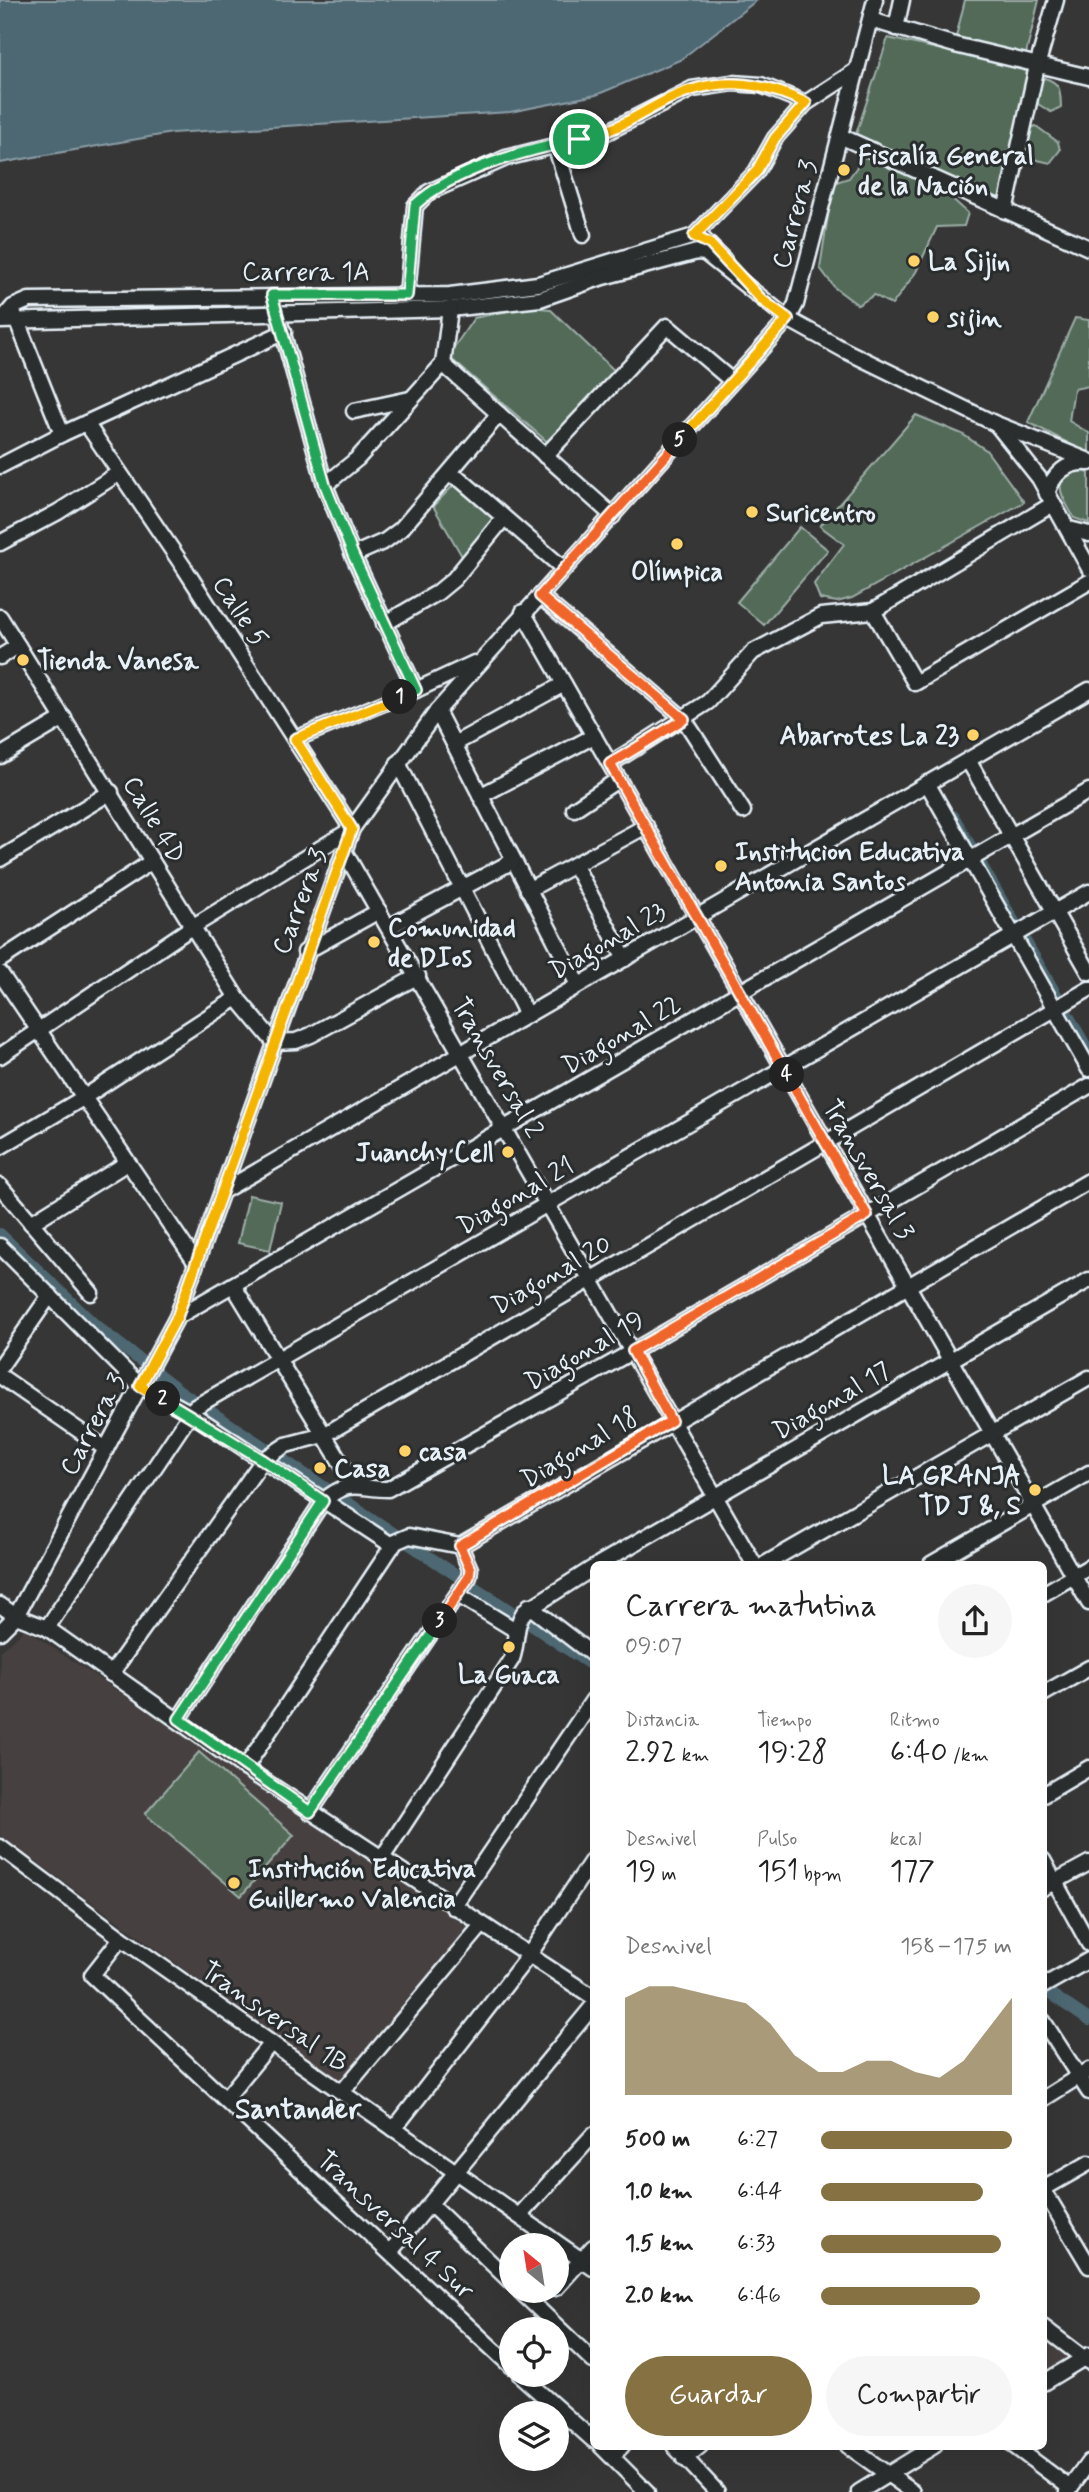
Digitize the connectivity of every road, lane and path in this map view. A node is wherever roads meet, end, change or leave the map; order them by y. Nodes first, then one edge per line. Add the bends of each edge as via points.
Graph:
1 (875, 0) edge
2 (902, 0) edge
3 (1048, 0) edge
4 (1056, 0) edge
5 (872, 20) junction
6 (896, 27) junction
7 (1037, 66) junction
8 (857, 70) junction
9 (1089, 77) edge
10 (806, 103) junction
11 (840, 136) junction
12 (555, 145) junction
13 (1005, 211) junction
14 (583, 236) dead end
15 (694, 236) junction
16 (1089, 248) edge
17 (272, 295) junction
18 (407, 295) junction
19 (762, 300) junction
20 (450, 309) junction
21 (277, 312) junction
22 (8, 318) edge
23 (788, 319) junction
24 (284, 332) junction
25 (443, 364) junction
26 (732, 381) junction
27 (410, 399) junction
28 (354, 411) dead end
29 (499, 414) junction
30 (86, 423) junction
31 (994, 423) junction
32 (62, 434) junction
33 (545, 456) junction
34 (1089, 462) edge
35 (0, 466) edge
36 (119, 473) junction
37 (449, 474) junction
38 (325, 485) junction
39 (1050, 499) junction
40 (613, 516) junction
41 (503, 519) junction
42 (1069, 529) junction
43 (1089, 534) edge
44 (0, 543) edge
45 (353, 555) junction
46 (1089, 568) edge
47 (564, 569) junction
48 (1089, 582) edge
49 (540, 596) junction
50 (873, 611) junction
51 (523, 612) junction
52 (0, 617) edge
53 (384, 624) junction
54 (18, 646) junction
55 (0, 657) edge
56 (481, 660) junction
57 (564, 684) junction
58 (416, 690) junction
59 (1089, 690) edge
60 (437, 711) junction
61 (64, 718) junction
62 (684, 719) junction
63 (594, 736) junction
64 (295, 739) junction
65 (454, 744) junction
66 (0, 757) edge
67 (968, 760) junction
68 (398, 763) junction
69 (610, 764) junction
70 (619, 779) junction
71 (928, 783) junction
72 (1089, 791) edge
73 (111, 792) junction
74 (480, 796) junction
75 (574, 808) dead end
76 (743, 811) dead end
77 (646, 826) junction
78 (352, 829) junction
79 (1011, 836) junction
80 (344, 851) junction
81 (978, 855) junction
82 (0, 859) edge
83 (513, 861) junction
84 (151, 862) junction
85 (575, 866) junction
86 (462, 889) junction
87 (528, 890) junction
88 (1089, 891) edge
89 (379, 911) junction
90 (1054, 912) junction
91 (697, 916) junction
92 (192, 927) junction
93 (389, 927) junction
94 (1016, 933) junction
95 (305, 952) junction
96 (625, 959) junction
97 (0, 960) edge
98 (1089, 972) edge
99 (0, 973) edge
100 (418, 976) junction
101 (578, 985) junction
102 (740, 992) junction
103 (1084, 992) edge
104 (237, 998) junction
105 (1058, 1007) junction
106 (527, 1015) junction
107 (38, 1031) junction
108 (274, 1042) junction
109 (461, 1054) junction
110 (0, 1055) edge
111 (783, 1068) junction
112 (1089, 1069) edge
113 (1089, 1086) edge
114 (83, 1098) junction
115 (505, 1130) junction
116 (826, 1142) junction
117 (0, 1147) edge
118 (127, 1163) junction
119 (1089, 1181) edge
120 (0, 1186) edge
121 (223, 1191) junction
122 (549, 1204) junction
123 (867, 1215) junction
124 (31, 1223) junction
125 (0, 1246) edge
126 (196, 1263) junction
127 (592, 1278) junction
128 (1089, 1280) edge
129 (907, 1284) junction
130 (233, 1285) junction
131 (91, 1293) dead end
132 (50, 1295) junction
133 (177, 1317) junction
134 (633, 1351) junction
135 (279, 1359) junction
136 (950, 1359) junction
137 (0, 1367) edge
138 (0, 1376) edge
139 (1089, 1378) edge
140 (142, 1382) junction
141 (197, 1407) junction
142 (671, 1421) junction
143 (991, 1432) junction
144 (324, 1434) junction
145 (106, 1449) junction
146 (267, 1456) junction
147 (1089, 1473) edge
148 (354, 1484) junction
149 (329, 1496) junction
150 (714, 1496) junction
151 (1033, 1505) junction
152 (394, 1544) junction
153 (460, 1546) junction
154 (604, 1561) edge
155 (752, 1561) edge
156 (770, 1561) edge
157 (936, 1561) edge
158 (1089, 1567) edge
159 (590, 1570) edge
160 (1073, 1576) junction
161 (1047, 1592) edge
162 (459, 1593) junction
163 (1089, 1603) edge
164 (0, 1605) edge
165 (16, 1616) junction
166 (521, 1618) junction
167 (47, 1628) junction
168 (0, 1632) edge
169 (590, 1653) edge
170 (1089, 1668) edge
171 (111, 1674) junction
172 (1047, 1692) edge
173 (590, 1704) edge
174 (179, 1719) junction
175 (245, 1768) junction
176 (1089, 1768) edge
177 (1047, 1793) edge
178 (310, 1812) junction
179 (0, 1847) edge
180 (382, 1858) junction
181 (1089, 1863) edge
182 (590, 1864) edge
183 (1049, 1885) edge
184 (453, 1907) junction
185 (482, 1926) junction
186 (121, 1938) junction
187 (1089, 1944) edge
188 (529, 1955) junction
189 (1089, 1960) edge
190 (1047, 1984) edge
191 (590, 1995) edge
192 (590, 2010) edge
193 (1047, 2026) edge
194 (271, 2043) junction
195 (1085, 2073) edge
196 (342, 2092) junction
197 (1089, 2092) edge
198 (1047, 2097) edge
199 (226, 2098) junction
200 (394, 2129) junction
201 (590, 2138) edge
202 (1089, 2163) edge
203 (456, 2172) junction
204 (1047, 2187) edge
205 (1047, 2196) edge
206 (431, 2204) junction
207 (519, 2216) junction
208 (390, 2252) junction
209 (1088, 2263) edge
210 (587, 2264) edge
211 (499, 2270) edge
212 (569, 2278) edge
213 (533, 2303) edge
214 (542, 2303) edge
215 (538, 2308) junction
216 (1047, 2331) edge
217 (499, 2355) edge
218 (590, 2358) edge
219 (1087, 2358) edge
220 (1047, 2381) edge
221 (533, 2387) edge
222 (590, 2437) edge
223 (612, 2450) edge
224 (677, 2450) edge
225 (695, 2450) edge
226 (854, 2450) edge
227 (927, 2450) edge
228 (1019, 2450) edge
229 (684, 2459) junction
230 (1089, 2462) edge
231 (887, 2473) junction
232 (1069, 2490) edge
233 (647, 2492) edge
234 (717, 2492) edge
235 (859, 2492) edge
236 (913, 2492) edge

1 - 5 street, Carrera 3
2 - 6 street
3 - 7 street via 1035,54
4 - 7 street
5 - 6 street
5 - 8 street, Carrera 3
6 - 7 street
7 - 9 street
7 - 13 street
8 - 10 street, Carrera 1A
8 - 11 street, Carrera 3
10 - 12 street via 761,85 719,85 679,94 605,133
10 - 15 street, Carrera 1A via 775,138 756,172
11 - 13 street
11 - 23 street, Carrera 3 via 796,304
12 - 14 street
12 - 18 street via 506,158 429,192 415,205
13 - 16 street
15 - 18 street, Carrera 1A via 538,284 450,295
15 - 19 street via 710,244
17 - 18 street, Carrera 1A
17 - 21 street
17 - 22 street, Carrera 1A via 29,300
19 - 20 street, Carrera 1A via 705,253 697,253 540,299
19 - 23 street
20 - 21 street, Carrera 1A
20 - 25 street
21 - 22 street, Carrera 1A
21 - 24 street
22 - 32 street
23 - 26 street, Carrera 3
23 - 31 street
24 - 30 street
24 - 38 street
25 - 27 street
25 - 29 street
26 - 33 street via 667,326
26 - 40 street, Carrera 3
27 - 28 street
27 - 38 street via 349,467
29 - 33 street
29 - 37 street
30 - 32 street
30 - 36 street, Calle 5
31 - 34 street
31 - 39 street via 1029,463
32 - 35 street
33 - 40 street
34 - 39 street via 1058,472
36 - 44 street
36 - 64 street, Calle 5
37 - 41 street
37 - 45 street via 401,529
38 - 45 street
39 - 42 street
39 - 50 street
40 - 47 street, Carrera 3
41 - 47 street
41 - 53 street via 445,586
42 - 43 street
42 - 46 street
45 - 53 street
47 - 49 street, Carrera 3
48 - 50 street via 915,683
49 - 51 street, Carrera 3
49 - 62 street
50 - 62 street via 821,616 753,652 719,691
51 - 56 street, Carrera 3
51 - 57 street, Transversal 3
52 - 54 street, Calle 4D
53 - 58 street
54 - 55 street
54 - 61 street, Calle 4D
56 - 58 street
56 - 60 street, Carrera 3
57 - 63 street, Transversal 3
57 - 65 street
58 - 64 street
59 - 67 street, Diagonal 23
60 - 65 street
60 - 68 street, Carrera 3
61 - 66 street
61 - 73 street, Calle 4D
62 - 69 street
62 - 76 street
63 - 69 street, Transversal 3
63 - 74 street
64 - 78 street, Calle 5
65 - 74 street
67 - 71 street, Diagonal 23
67 - 79 street
68 - 78 street, Carrera 3
68 - 86 street
69 - 70 street, Transversal 3
70 - 75 street
70 - 77 street, Transversal 3
71 - 81 street
71 - 91 street, Diagonal 23
72 - 79 street, Diagonal 22
73 - 82 street
73 - 84 street, Calle 4D
74 - 83 street
77 - 85 street
77 - 91 street, Transversal 3
78 - 80 street, Carrera 3
78 - 92 street
79 - 81 street, Diagonal 22
79 - 90 street
80 - 89 street, Transversal 2
80 - 95 street, Carrera 3
81 - 94 street
81 - 102 street, Diagonal 22
83 - 86 street
83 - 87 street
84 - 92 street, Calle 4D
84 - 97 street
85 - 87 street
85 - 96 street
86 - 93 street
86 - 106 street
87 - 101 street
88 - 90 street, Diagonal 21
89 - 93 street, Transversal 2
89 - 95 street
90 - 94 street, Diagonal 21
90 - 98 street
91 - 96 street, Diagonal 23
91 - 102 street, Transversal 3
92 - 104 street, Calle 4D
92 - 107 street
93 - 100 street, Transversal 2
94 - 105 street
94 - 111 street, Diagonal 21
95 - 108 street, Carrera 3
96 - 101 street, Diagonal 23
99 - 107 street
100 - 108 street via 311,1035
100 - 109 street, Transversal 2
101 - 106 street, Diagonal 23
102 - 111 street, Transversal 3
102 - 115 street, Diagonal 22
103 - 105 street, Diagonal 20
104 - 108 street, Calle 4D
104 - 114 street
105 - 112 street
105 - 116 street, Diagonal 20
106 - 109 street, Diagonal 23
107 - 110 street
107 - 114 street
108 - 121 street, Carrera 3
109 - 115 street, Transversal 2
109 - 121 street, Diagonal 23
111 - 116 street, Transversal 3
111 - 122 street, Diagonal 21
113 - 123 street, Diagonal 19
114 - 117 street
114 - 118 street
115 - 122 street, Transversal 2
115 - 130 street, Diagonal 22
116 - 123 street, Transversal 3
116 - 127 street, Diagonal 20
118 - 124 street
118 - 126 street
119 - 129 street, Diagonal 18
120 - 124 street
121 - 126 street, Carrera 3
122 - 127 street, Transversal 2
122 - 135 street, Diagonal 21
123 - 129 street, Transversal 3
123 - 134 street, Diagonal 19
124 - 131 street
125 - 132 street
126 - 133 street, Carrera 3
127 - 134 street, Transversal 2
127 - 144 street, Diagonal 20
128 - 136 street, Diagonal 17
129 - 136 street, Transversal 3
129 - 142 street, Diagonal 18
130 - 133 street, Diagonal 22
130 - 135 street
132 - 137 street
132 - 140 street
133 - 140 street, Carrera 3
134 - 142 street, Transversal 2
134 - 148 street, Diagonal 19 via 388,1489
135 - 141 street, Diagonal 21
135 - 144 street
136 - 143 street, Transversal 3
136 - 150 street, Diagonal 17
138 - 145 street
139 - 143 street
140 - 141 street
140 - 145 street, Carrera 3
141 - 146 street
141 - 167 street, Diagonal 21
142 - 150 street, Transversal 2
142 - 153 street, Diagonal 18
143 - 151 street, Transversal 3
143 - 156 street
144 - 146 street, Diagonal 20
144 - 148 street
145 - 165 street, Carrera 3
146 - 149 street
146 - 171 street, Diagonal 20
147 - 151 street
148 - 149 street, Diagonal 19
149 - 152 street
149 - 174 street
150 - 154 street, Diagonal 17
150 - 155 street, Transversal 2
151 - 157 street
151 - 160 street, Transversal 3
152 - 153 street via 409,1536
152 - 175 street
153 - 162 street via 470,1569
158 - 160 street
159 - 166 street
160 - 161 street
160 - 163 street, Transversal 3
162 - 166 street
162 - 178 street
164 - 165 street
165 - 167 street
165 - 168 street, Carrera 3
166 - 169 street
166 - 180 street via 512,1659
167 - 171 street
170 - 172 street
171 - 174 street
173 - 184 street
174 - 175 street
175 - 178 street
176 - 177 street
178 - 180 street
179 - 186 street, Transversal 1B
180 - 184 street
181 - 183 street
182 - 188 street
183 - 187 street
184 - 185 street
185 - 188 street
185 - 196 street
186 - 194 street, Transversal 1B
186 - 199 street, Transversal 4 Sur via 92,1975
188 - 191 street
188 - 200 street
189 - 190 street
192 - 203 street
193 - 195 street
194 - 196 street, Transversal 1B
194 - 199 street
195 - 197 street
195 - 198 street
196 - 200 street, Transversal 1B
199 - 208 street, Transversal 4 Sur
200 - 203 street, Transversal 1B
201 - 207 street
202 - 204 street
203 - 206 street
203 - 207 street, Transversal 1B
205 - 209 street
206 - 208 street
206 - 211 street
207 - 210 street, Transversal 1B
208 - 217 street, Transversal 4 Sur
210 - 212 street
213 - 215 street
214 - 215 street
215 - 218 street
216 - 219 street
219 - 220 street
221 - 222 street
223 - 233 street
224 - 229 street
225 - 229 street
226 - 231 street
227 - 231 street
228 - 232 street
229 - 234 street
230 - 232 street
231 - 235 street
231 - 236 street

